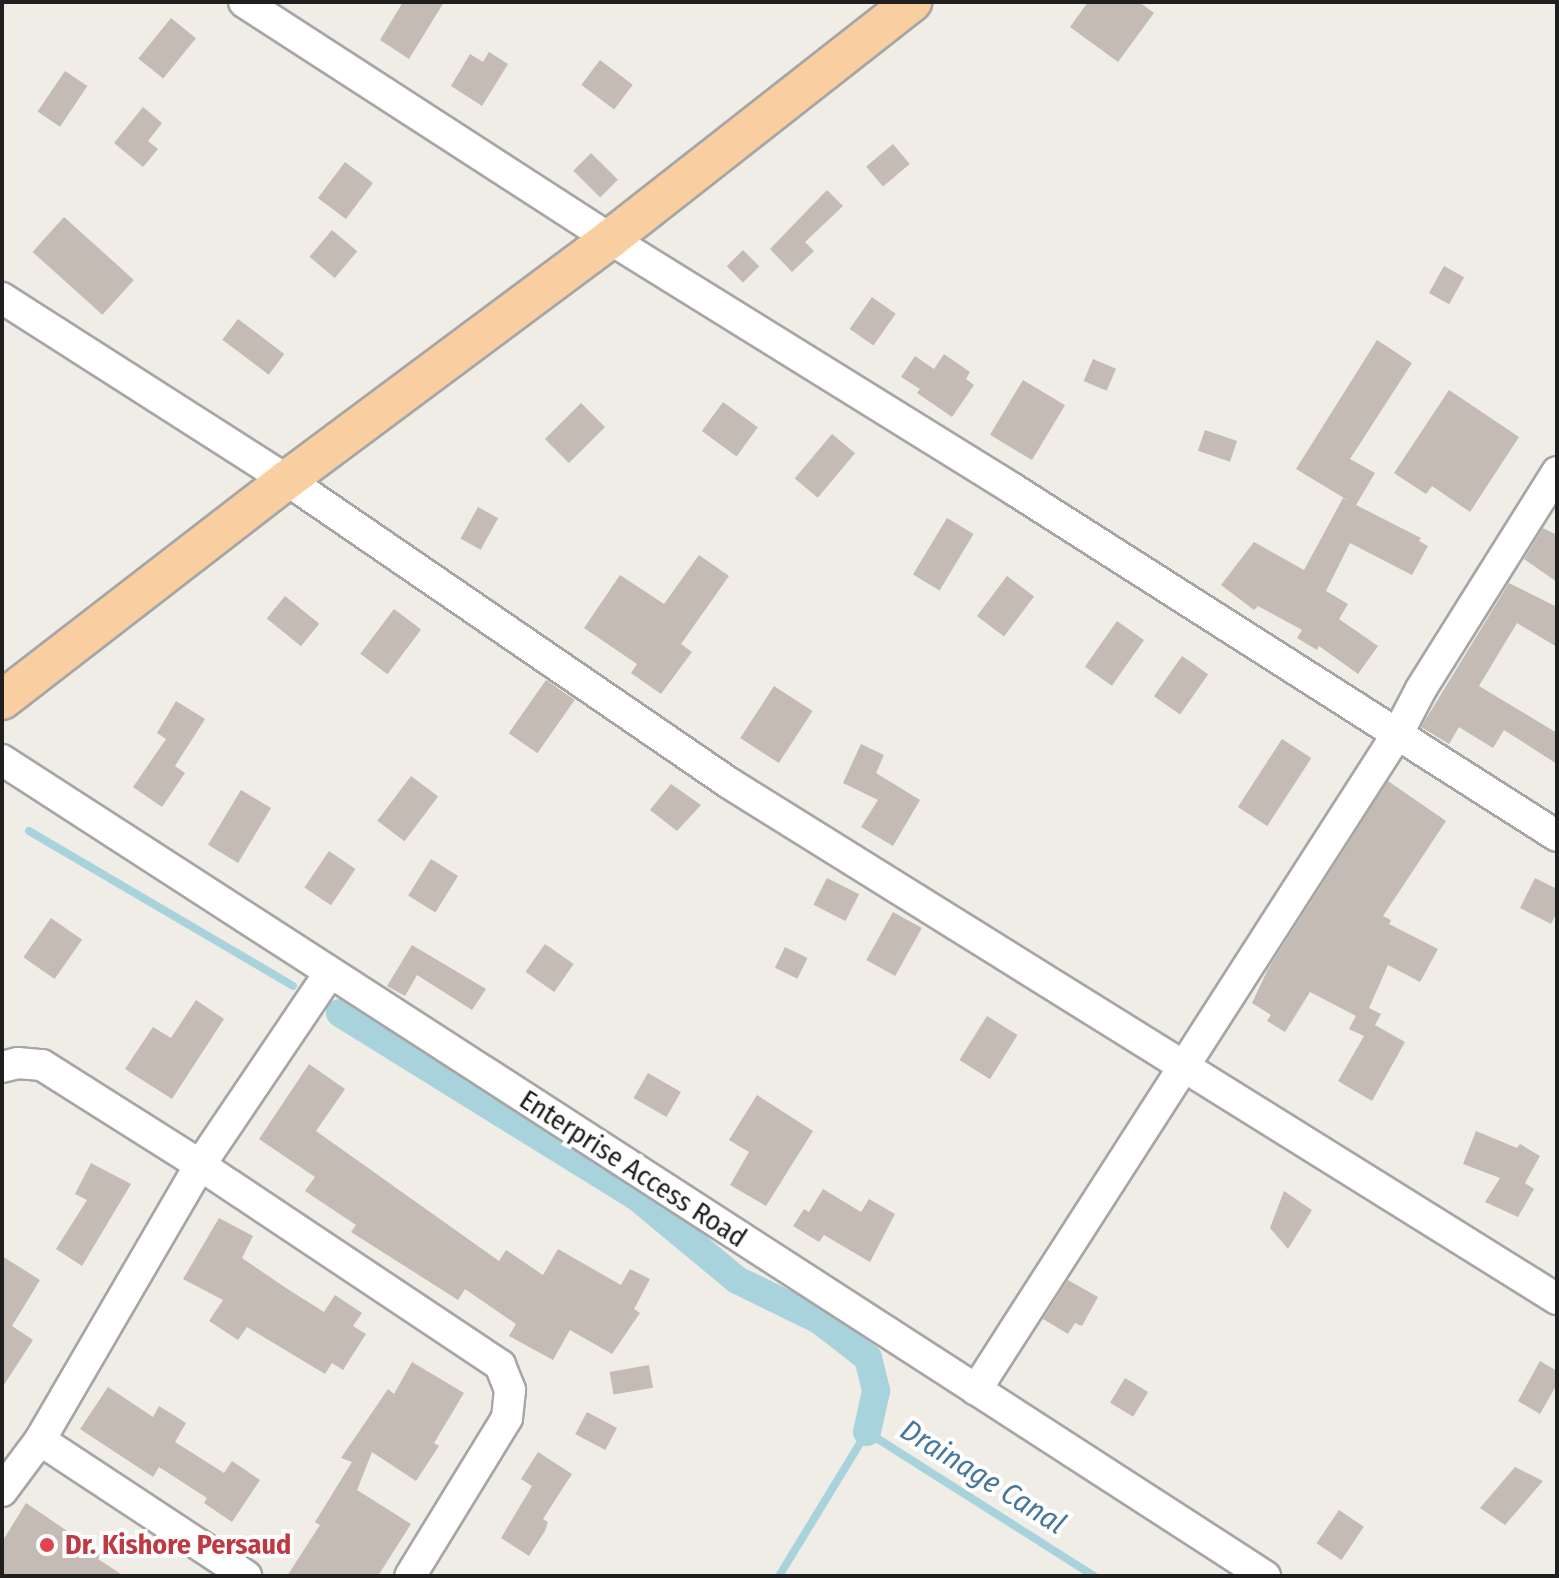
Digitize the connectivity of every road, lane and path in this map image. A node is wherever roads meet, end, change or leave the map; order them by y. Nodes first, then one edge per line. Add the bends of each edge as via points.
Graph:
1 (244, 2) edge
2 (912, 2) edge
3 (610, 239) junction
4 (2, 298) edge
5 (1557, 472) edge
6 (287, 480) junction
7 (2, 700) edge
8 (1398, 733) junction
9 (2, 760) edge
10 (1557, 836) edge
11 (329, 974) junction
12 (1184, 1064) junction
13 (2, 1067) edge
14 (200, 1165) junction
15 (1557, 1299) edge
16 (976, 1390) junction
17 (40, 1440) junction
18 (2, 1491) edge
19 (246, 1576) edge
20 (410, 1576) edge
21 (1265, 1576) edge

1 - 3 street
2 - 3 main road
3 - 6 main road
3 - 8 street
4 - 6 street
5 - 8 street
6 - 7 main road
6 - 12 street via 729,783
8 - 10 street
8 - 12 street
9 - 11 street, Enterprise Access Road
11 - 14 street
11 - 16 street, Enterprise Access Road
12 - 15 street
12 - 16 street
13 - 14 street via 42,1065
14 - 17 street
14 - 20 street via 494,1359 504,1373 510,1390 507,1418
16 - 21 street, Enterprise Access Road
17 - 18 street
17 - 19 street

